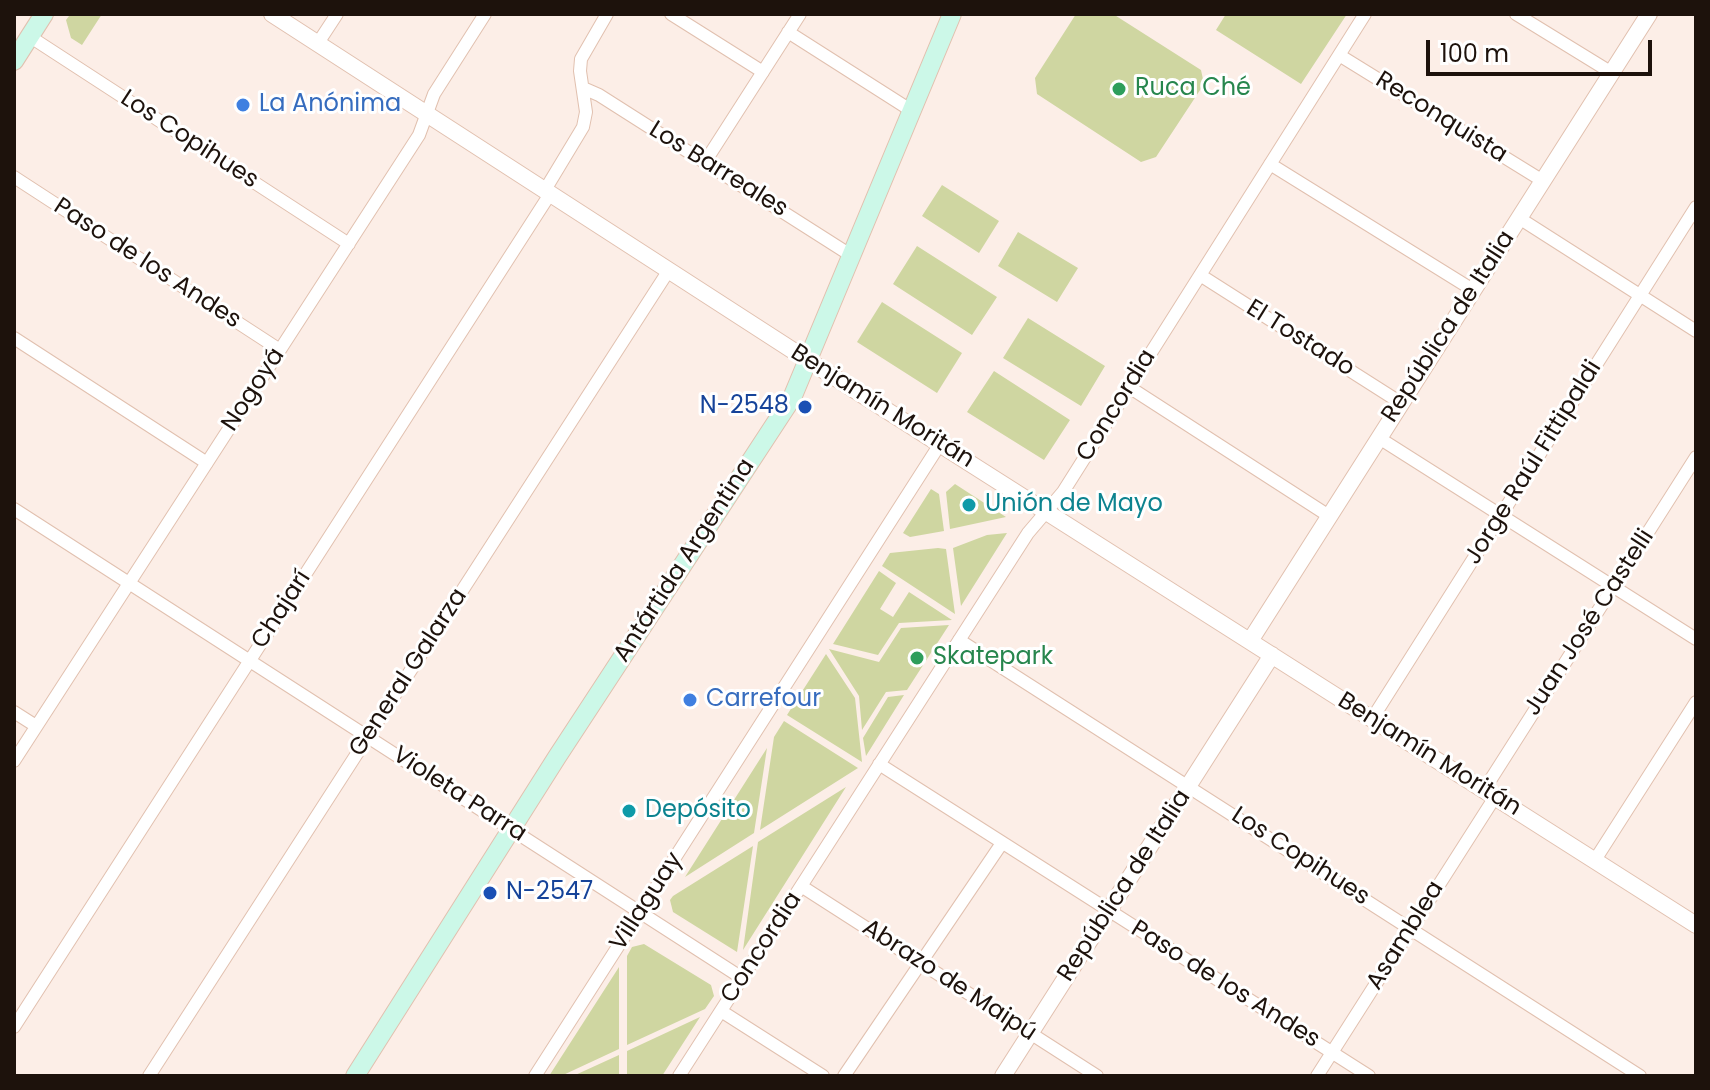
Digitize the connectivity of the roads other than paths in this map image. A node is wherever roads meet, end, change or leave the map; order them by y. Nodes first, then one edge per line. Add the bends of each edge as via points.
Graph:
1 (44, 14) edge
2 (272, 14) edge
3 (337, 14) edge
4 (485, 14) edge
5 (607, 14) edge
6 (671, 14) edge
7 (800, 14) edge
8 (952, 14) edge
9 (1365, 14) edge
10 (1516, 14) edge
11 (1649, 14) edge
12 (788, 32) junction
13 (29, 36) junction
14 (318, 43) junction
15 (1339, 55) junction
16 (14, 61) edge
17 (763, 72) junction
18 (1612, 73) junction
19 (583, 88) junction
20 (912, 111) junction
21 (427, 114) junction
22 (705, 162) junction
23 (1270, 164) junction
24 (14, 177) edge
25 (1543, 181) junction
26 (548, 192) junction
27 (1696, 207) edge
28 (1519, 218) junction
29 (349, 244) junction
30 (852, 256) junction
31 (669, 270) junction
32 (1200, 275) junction
33 (1473, 290) junction
34 (1640, 296) junction
35 (1696, 331) edge
36 (14, 338) edge
37 (280, 350) junction
38 (809, 361) junction
39 (1129, 387) junction
40 (1401, 403) junction
41 (1379, 438) junction
42 (940, 444) junction
43 (1696, 457) edge
44 (207, 463) junction
45 (14, 509) edge
46 (1046, 511) junction
47 (1501, 515) junction
48 (1329, 516) junction
49 (129, 583) junction
50 (1613, 587) junction
51 (1696, 639) edge
52 (959, 640) junction
53 (1250, 641) junction
54 (1272, 655) junction
55 (250, 661) junction
56 (1696, 702) edge
57 (14, 712) edge
58 (1372, 719) junction
59 (36, 726) junction
60 (368, 737) junction
61 (14, 761) edge
62 (879, 764) junction
63 (1188, 786) junction
64 (1489, 793) junction
65 (511, 829) junction
66 (1002, 843) junction
67 (1595, 860) junction
68 (801, 886) junction
69 (1109, 910) junction
70 (640, 912) junction
71 (1696, 925) edge
72 (1411, 929) junction
73 (921, 963) junction
74 (742, 978) junction
75 (721, 1011) junction
76 (14, 1027) edge
77 (1031, 1034) junction
78 (1332, 1052) junction
79 (149, 1076) edge
80 (355, 1076) edge
81 (535, 1076) edge
82 (679, 1076) edge
83 (823, 1076) edge
84 (844, 1076) edge
85 (1003, 1076) edge
86 (1097, 1076) edge
87 (1317, 1076) edge
88 (1369, 1076) edge
89 (1640, 1076) edge

1 - 13 main road
2 - 14 street, Benjamín Moritán
3 - 14 street
4 - 21 street, Nogoyá
5 - 19 street, Chajarí via 581,59
6 - 17 street
7 - 12 street
8 - 20 main road, Antártida Argentina
9 - 15 street, Concordia
10 - 18 street
11 - 18 street, República de Italia
12 - 17 street
12 - 20 street
13 - 16 main road
13 - 29 street, Los Copihues
14 - 21 street, Benjamín Moritán
15 - 23 street, Concordia
15 - 25 street, Reconquista
17 - 22 street
18 - 25 street, República de Italia
19 - 22 street, Los Barreales
19 - 26 street, Chajarí via 583,127
20 - 30 main road, Antártida Argentina
21 - 26 street, Benjamín Moritán
21 - 29 street, Nogoyá
22 - 30 street, Los Barreales
23 - 32 street, Concordia
23 - 33 street
24 - 37 street, Paso de los Andes
25 - 28 street, República de Italia
26 - 31 street, Benjamín Moritán
26 - 55 street, Chajarí
27 - 34 street, Jorge Raúl Fittipaldi
28 - 33 street, República de Italia
28 - 34 street
29 - 37 street, Nogoyá
30 - 38 main road, Antártida Argentina
31 - 38 street, Benjamín Moritán
31 - 60 street, General Galarza
32 - 39 street, Concordia
32 - 40 street, El Tostado
33 - 40 street, República de Italia
34 - 35 street
34 - 47 street, Jorge Raúl Fittipaldi
36 - 44 street
37 - 44 street, Nogoyá
38 - 42 street, Benjamín Moritán
38 - 65 main road, Antártida Argentina via 783,412
39 - 46 street, Concordia
39 - 48 street
40 - 41 street, República de Italia
41 - 47 street
41 - 48 street, República de Italia
42 - 46 street, Benjamín Moritán
42 - 70 street, Villaguay
43 - 50 street, Juan José Castelli
44 - 49 street, Nogoyá
45 - 49 street, Violeta Parra
46 - 52 street, Concordia
46 - 53 street, Benjamín Moritán
47 - 50 street
47 - 58 street, Jorge Raúl Fittipaldi
48 - 53 street, República de Italia
49 - 55 street, Violeta Parra
49 - 59 street, Nogoyá
50 - 51 street
50 - 64 street, Juan José Castelli
52 - 62 street, Concordia
52 - 63 street, Los Copihues
53 - 54 street, Benjamín Moritán
54 - 58 street, Benjamín Moritán
54 - 63 street, República de Italia
55 - 60 street, Violeta Parra
55 - 76 street, Chajarí
56 - 67 street
57 - 59 street
58 - 64 street, Benjamín Moritán
59 - 61 street, Nogoyá
60 - 65 street, Violeta Parra
60 - 79 street, General Galarza
62 - 66 street, Paso de los Andes
62 - 68 street, Concordia
63 - 69 street, República de Italia
63 - 72 street, Los Copihues
64 - 67 street, Benjamín Moritán
64 - 72 street, Asamblea
65 - 70 street, Violeta Parra
65 - 80 main road, Antártida Argentina
66 - 69 street, Paso de los Andes
66 - 73 street
67 - 71 street, Benjamín Moritán
68 - 73 street, Abrazo de Maipú
68 - 74 street, Concordia
69 - 77 street, República de Italia
69 - 78 street, Paso de los Andes
70 - 74 street, Violeta Parra
70 - 81 street, Villaguay
72 - 78 street, Asamblea
72 - 89 street, Los Copihues
73 - 77 street, Abrazo de Maipú
73 - 84 street
74 - 75 street, Concordia
75 - 82 street, Concordia
75 - 83 street
77 - 85 street, República de Italia
77 - 86 street, Abrazo de Maipú
78 - 87 street, Asamblea
78 - 88 street, Paso de los Andes

